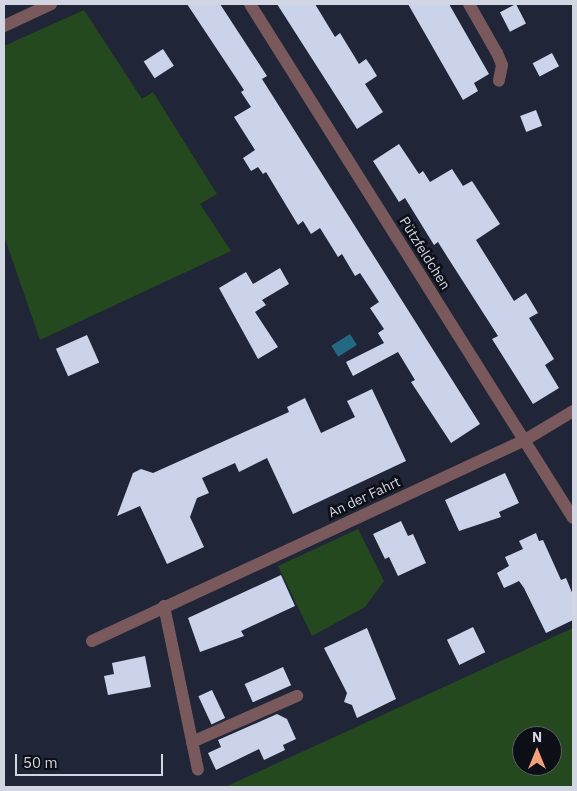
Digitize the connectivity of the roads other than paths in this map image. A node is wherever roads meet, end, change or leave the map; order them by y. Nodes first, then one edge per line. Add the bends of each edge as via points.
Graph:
1 (51, 4) edge
2 (250, 4) edge
3 (469, 4) edge
4 (4, 26) edge
5 (500, 81) dead end
6 (573, 411) edge
7 (525, 440) junction
8 (573, 518) edge
9 (164, 606) junction
10 (92, 641) dead end
11 (296, 696) dead end
12 (192, 742) junction
13 (198, 770) dead end

1 - 4 street
2 - 7 street, Pützfeldchen
3 - 5 street via 502,65
6 - 7 street, An der Fahrt
7 - 8 street, Pützfeldchen
7 - 9 street, An der Fahrt
9 - 10 street, An der Fahrt
9 - 12 street
11 - 12 street
12 - 13 street

